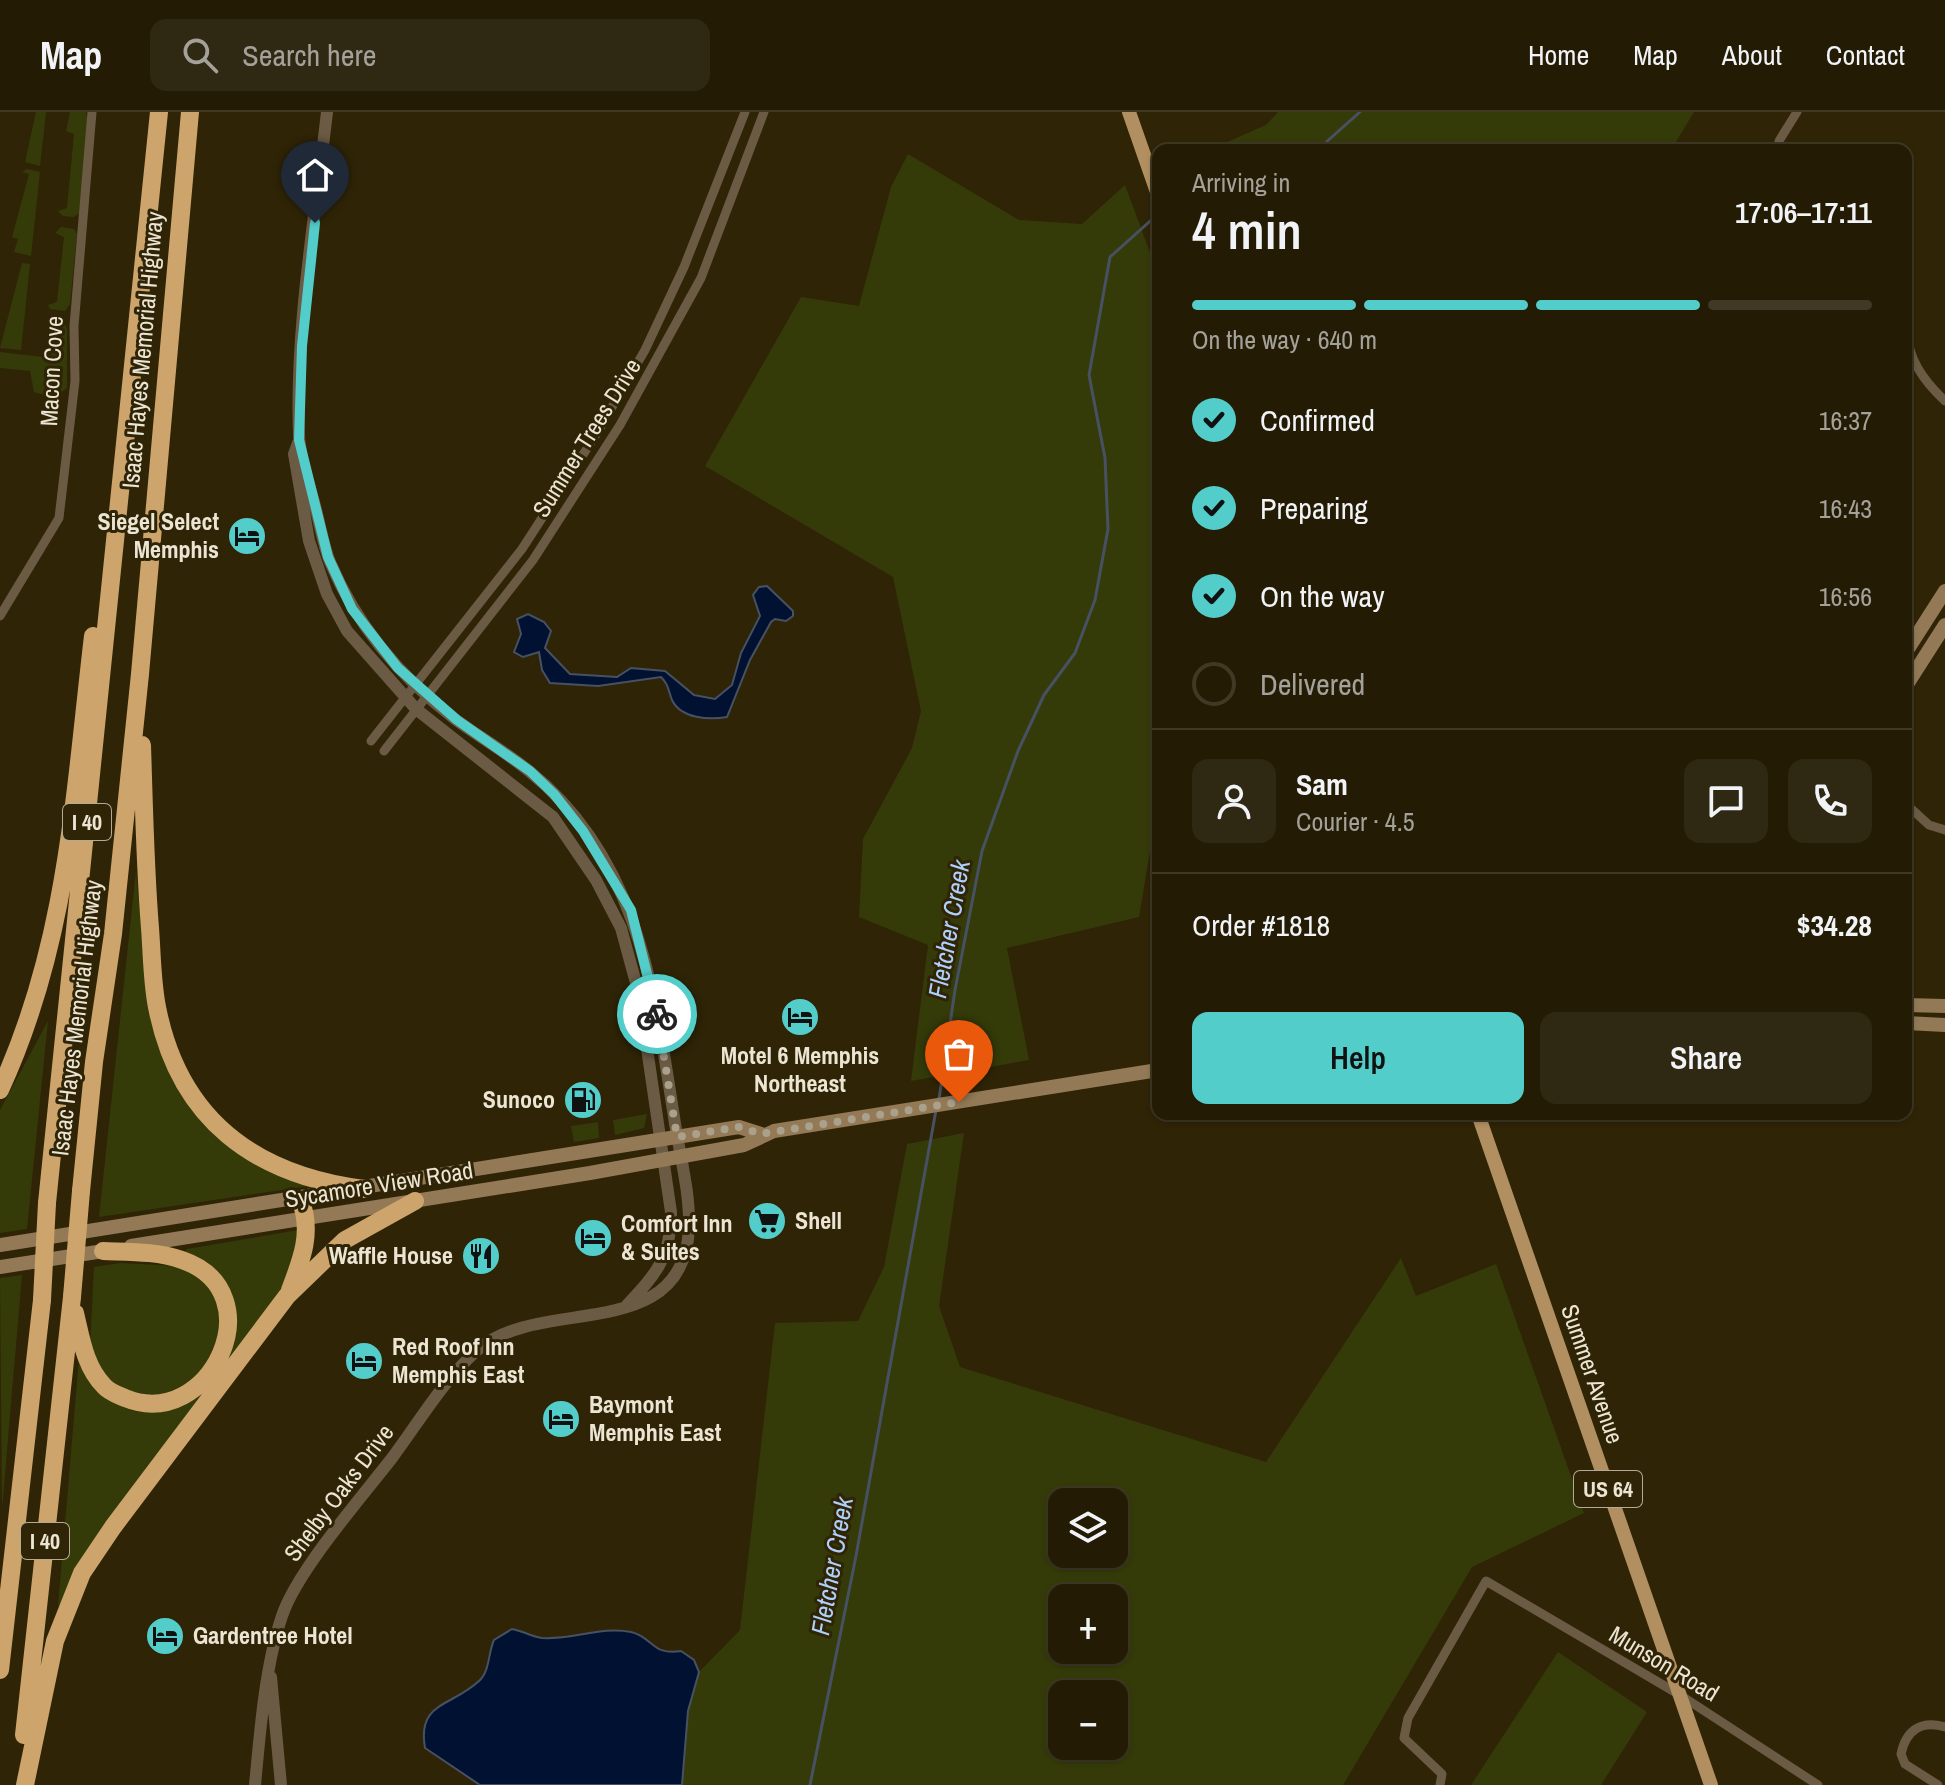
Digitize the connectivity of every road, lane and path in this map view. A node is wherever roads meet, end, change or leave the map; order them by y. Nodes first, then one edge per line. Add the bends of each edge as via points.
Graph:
1 (92, 112) edge
2 (159, 112) edge
3 (190, 112) edge
4 (327, 112) edge
5 (745, 112) edge
6 (764, 112) edge
7 (1129, 112) edge
8 (1797, 112) edge
9 (1779, 144) edge
10 (1152, 178) edge
11 (1912, 357) edge
12 (1945, 401) edge
13 (126, 440) junction
14 (299, 440) junction
15 (1943, 599) edge
16 (0, 616) edge
17 (1945, 625) edge
18 (1912, 643) edge
19 (140, 674) junction
20 (1912, 677) edge
21 (415, 684) junction
22 (427, 695) junction
23 (404, 698) junction
24 (416, 709) junction
25 (371, 741) dead end
26 (384, 751) dead end
27 (1912, 809) edge
28 (1945, 830) edge
29 (1912, 1005) edge
30 (1945, 1006) edge
31 (1912, 1023) edge
32 (1945, 1025) edge
33 (1152, 1071) edge
34 (0, 1090) edge
35 (1478, 1120) edge
36 (761, 1134) junction
37 (677, 1137) junction
38 (661, 1140) junction
39 (680, 1154) junction
40 (664, 1159) junction
41 (364, 1189) junction
42 (300, 1199) junction
43 (415, 1201) junction
44 (308, 1218) junction
45 (0, 1245) edge
46 (103, 1251) junction
47 (0, 1267) edge
48 (287, 1296) junction
49 (72, 1297) junction
50 (626, 1307) junction
51 (0, 1670) edge
52 (270, 1674) junction
53 (1680, 1695) junction
54 (1945, 1727) edge
55 (19, 1785) edge
56 (25, 1785) edge
57 (255, 1785) edge
58 (281, 1785) edge
59 (1440, 1785) edge
60 (1711, 1785) edge
61 (1818, 1785) edge
62 (1938, 1785) edge

1 - 16 street, Macon Cove via 74,326 75,381 59,518
2 - 13 highway, Isaac Hayes Memorial Highway / I 40
3 - 19 highway, Isaac Hayes Memorial Highway / I 40
4 - 14 street, Shelby Oaks Drive via 302,346
5 - 21 street, Summer Trees Drive via 684,267 640,358 522,549
6 - 22 street, Summer Trees Drive via 701,278 648,378 569,510
7 - 10 main road
8 - 9 street
11 - 12 street via 1923,379
13 - 34 highway via 105,540 61,904 35,1004
13 - 51 highway, Isaac Hayes Memorial Highway / I 40, bridge via 47,1203 42,1300
14 - 21 street, Shelby Oaks Drive via 328,557 352,609 376,644
14 - 23 street, Shelby Oaks Drive via 294,454 300,499 327,594 347,631
15 - 18 main road
17 - 20 main road
19 - 41 highway via 146,878 157,1007 177,1071 211,1121 259,1159 318,1183
19 - 49 highway, Isaac Hayes Memorial Highway / I 40, bridge
21 - 22 street, Shelby Oaks Drive
21 - 23 street, Summer Trees Drive
22 - 24 street, Summer Trees Drive
22 - 37 street, Shelby Oaks Drive via 530,771 554,794 608,868 640,935
23 - 24 street, Shelby Oaks Drive
23 - 25 street, Summer Trees Drive
24 - 26 street, Summer Trees Drive
24 - 38 street, Shelby Oaks Drive via 553,817 596,880 621,928 639,994
27 - 28 street via 1929,825
29 - 30 main road
31 - 32 main road
33 - 36 main road, Sycamore View Road
35 - 53 main road, Summer Avenue / US 64
36 - 37 main road, Sycamore View Road via 739,1127
36 - 39 main road, Sycamore View Road via 744,1145
37 - 38 main road, Sycamore View Road
37 - 39 street, Shelby Oaks Drive
38 - 40 street, Shelby Oaks Drive
38 - 41 main road, Sycamore View Road
39 - 40 main road, Sycamore View Road
39 - 50 street, Shelby Oaks Drive via 689,1222 683,1255 671,1279 647,1301
40 - 43 main road, Sycamore View Road
40 - 50 street, Shelby Oaks Drive via 669,1246 660,1268
41 - 42 main road, Sycamore View Road
42 - 44 highway
42 - 45 main road, Sycamore View Road
43 - 44 main road, Sycamore View Road
43 - 48 highway via 345,1240
44 - 46 main road, Sycamore View Road
44 - 48 highway via 304,1255
46 - 47 main road, Sycamore View Road
46 - 49 highway via 154,1253 184,1261 207,1275 227,1305 229,1323 221,1356 211,1371 183,1396 167,1402 135,1402 106,1388 84,1348
48 - 56 highway via 82,1573 55,1641
49 - 55 highway, Isaac Hayes Memorial Highway / I 40
50 - 52 street, Shelby Oaks Drive via 532,1324 479,1349 294,1591 273,1646
52 - 57 street, Shelby Oaks Drive
52 - 58 street
53 - 59 street, Munson Road via 1486,1581 1408,1718 1404,1738 1442,1774
53 - 60 main road, Summer Avenue / US 64
53 - 61 street, Munson Road
54 - 62 street via 1915,1727 1901,1754 1905,1764

